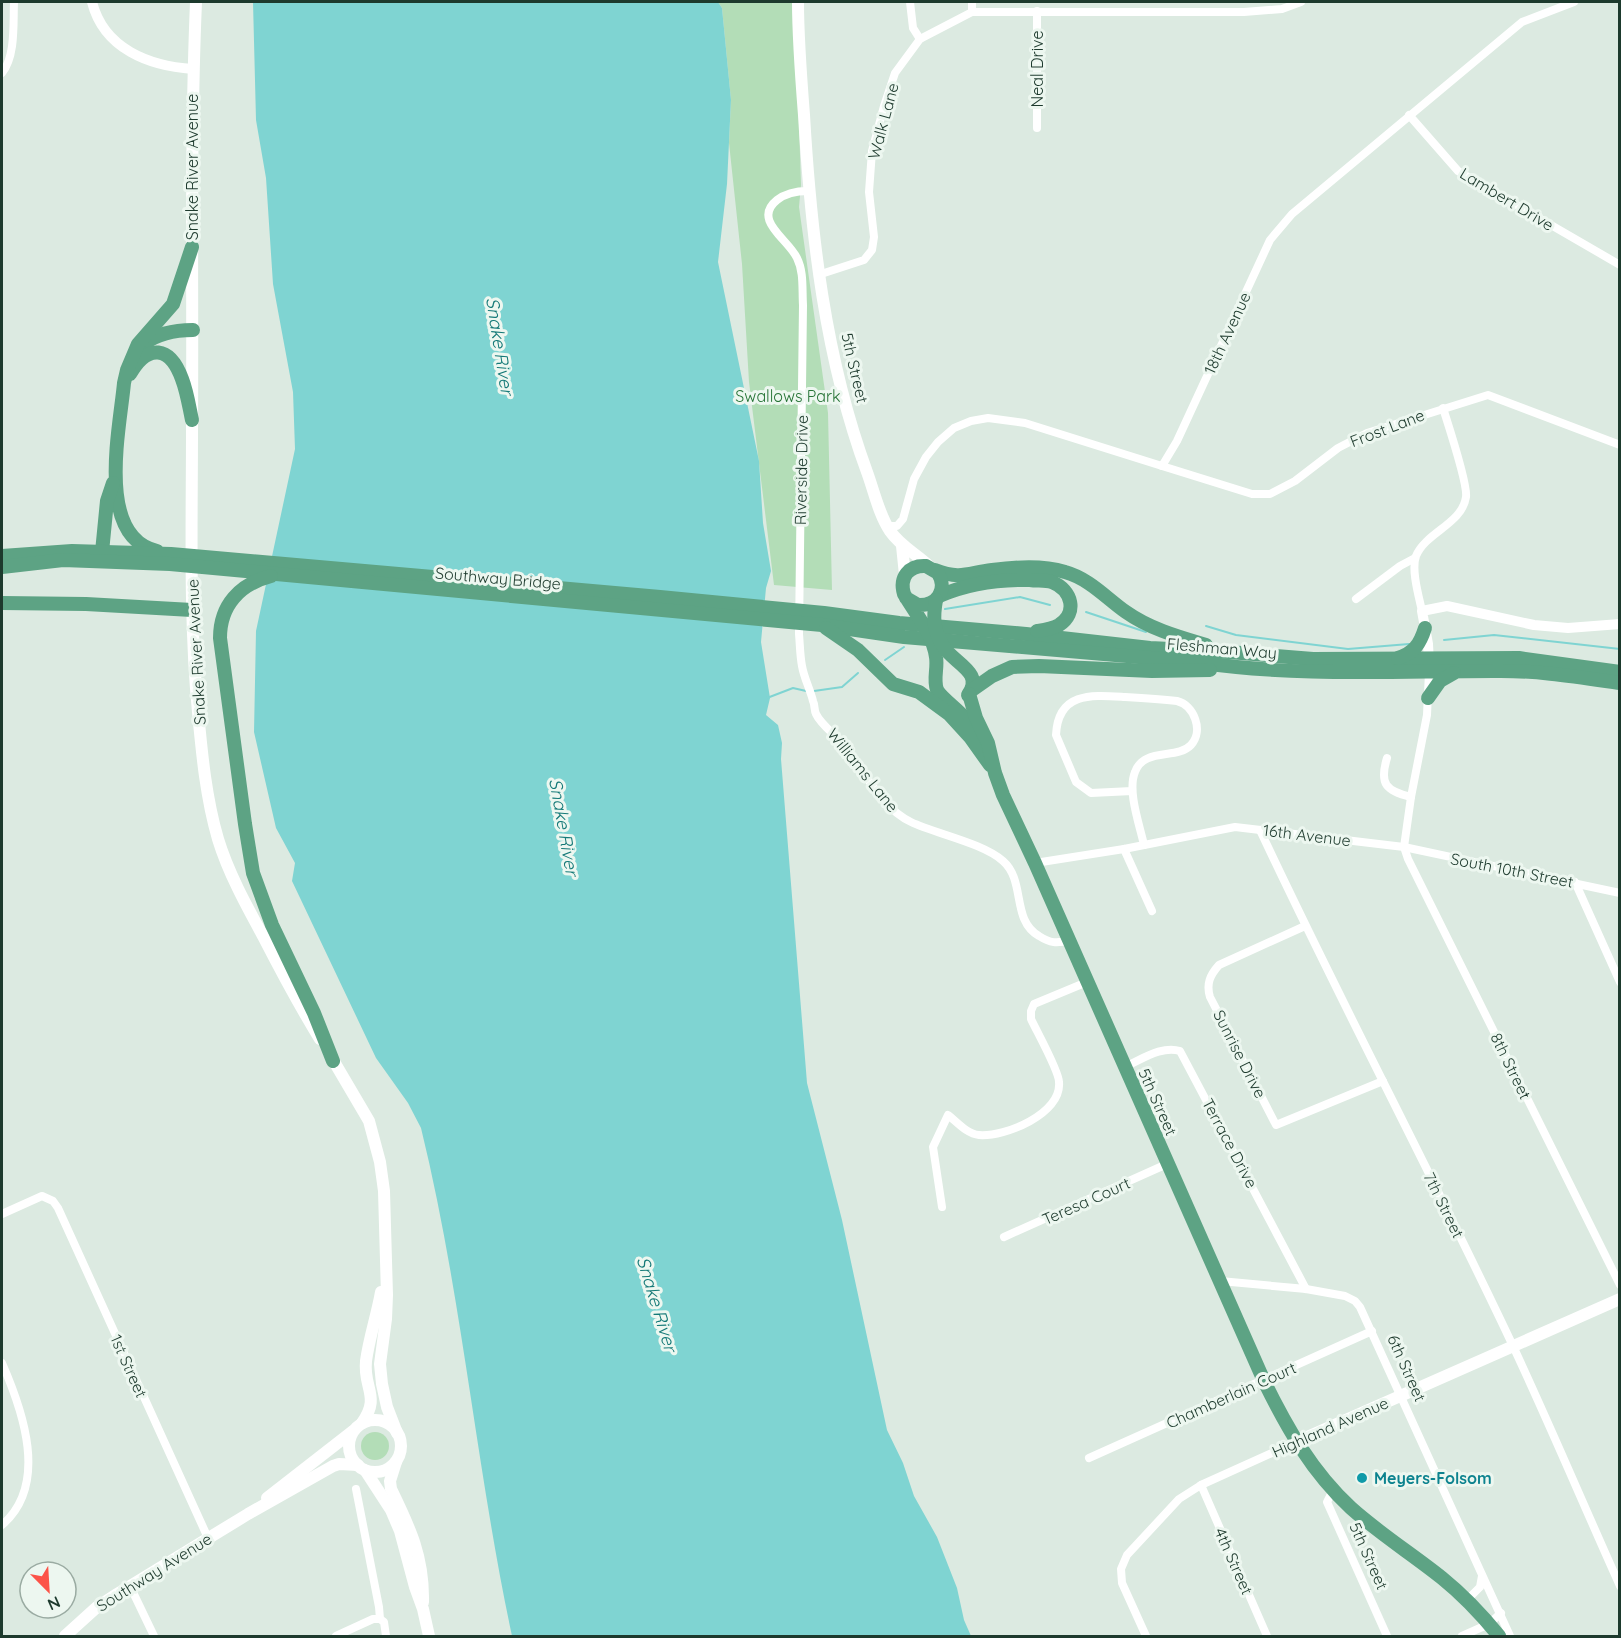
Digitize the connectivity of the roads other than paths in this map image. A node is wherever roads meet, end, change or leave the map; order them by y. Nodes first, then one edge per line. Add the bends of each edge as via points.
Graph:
1 (14, 2) edge
2 (92, 2) edge
3 (196, 2) edge
4 (798, 2) edge
5 (910, 2) edge
6 (972, 2) edge
7 (1301, 2) edge
8 (1574, 2) edge
9 (1037, 10) junction
10 (972, 12) junction
11 (920, 39) junction
12 (193, 69) junction
13 (2, 73) edge
14 (1409, 115) junction
15 (1037, 128) dead end
16 (808, 190) junction
17 (192, 248) junction
18 (1620, 265) edge
19 (818, 275) junction
20 (193, 330) junction
21 (133, 354) junction
22 (124, 383) junction
23 (1443, 408) junction
24 (192, 420) junction
25 (1620, 445) edge
26 (1162, 466) junction
27 (114, 478) junction
28 (104, 526) junction
29 (887, 526) junction
30 (902, 546) junction
31 (72, 550) junction
32 (102, 552) junction
33 (2, 556) edge
34 (1415, 558) junction
35 (170, 559) junction
36 (114, 563) junction
37 (2, 567) edge
38 (933, 568) junction
39 (279, 574) junction
40 (905, 575) junction
41 (906, 598) junction
42 (938, 598) junction
43 (1356, 598) dead end
44 (2, 603) edge
45 (192, 610) junction
46 (1422, 611) junction
47 (823, 619) junction
48 (1620, 624) edge
49 (1425, 628) junction
50 (1026, 634) junction
51 (971, 636) junction
52 (1228, 652) junction
53 (1393, 659) junction
54 (873, 664) junction
55 (1429, 665) junction
56 (1238, 669) junction
57 (1458, 672) junction
58 (1620, 672) edge
59 (1620, 683) edge
60 (971, 692) junction
61 (944, 697) junction
62 (1428, 698) junction
63 (816, 714) joint
64 (982, 753) junction
65 (1386, 758) dead end
66 (994, 773) junction
67 (1132, 791) junction
68 (1411, 797) junction
69 (1260, 830) junction
70 (1144, 845) junction
71 (1404, 847) junction
72 (1124, 849) junction
73 (1035, 863) junction
74 (1575, 882) junction
75 (1620, 893) edge
76 (1152, 911) dead end
77 (1305, 926) junction
78 (1069, 940) junction
79 (1087, 982) junction
80 (1620, 982) edge
81 (333, 1061) junction
82 (1124, 1067) junction
83 (1383, 1081) junction
84 (1167, 1164) junction
85 (942, 1207) dead end
86 (2, 1214) edge
87 (1004, 1237) dead end
88 (385, 1261) junction
89 (1220, 1281) junction
90 (1620, 1285) edge
91 (1306, 1289) junction
92 (1620, 1299) edge
93 (1372, 1331) junction
94 (1513, 1346) junction
95 (2, 1363) edge
96 (1264, 1381) junction
97 (1401, 1395) junction
98 (358, 1427) junction
99 (398, 1433) junction
100 (1296, 1442) junction
101 (1089, 1458) dead end
102 (396, 1462) junction
103 (361, 1468) junction
104 (1201, 1485) junction
105 (356, 1489) dead end
106 (1333, 1490) junction
107 (248, 1514) junction
108 (2, 1525) edge
109 (208, 1538) junction
110 (1482, 1576) junction
111 (130, 1586) junction
112 (1620, 1586) edge
113 (1467, 1600) junction
114 (423, 1609) junction
115 (1501, 1613) junction
116 (380, 1619) junction
117 (1489, 1624) junction
118 (65, 1636) edge
119 (154, 1636) edge
120 (336, 1636) edge
121 (386, 1636) edge
122 (429, 1636) edge
123 (1146, 1636) edge
124 (1267, 1636) edge
125 (1387, 1636) edge
126 (1462, 1636) edge
127 (1499, 1636) edge
128 (1510, 1636) edge

1 - 13 street via 9,56
2 - 12 street via 105,30 125,50 153,63
3 - 12 main road, Snake River Avenue
4 - 16 main road
5 - 11 street via 913,28
6 - 10 street
7 - 9 street, Walk Lane via 1282,9 1244,12
8 - 14 street, 18th Avenue via 1522,22
9 - 10 street, Walk Lane
9 - 15 street, Neal Drive
10 - 11 street, Walk Lane
11 - 19 street, Walk Lane via 895,73 872,151 872,250 864,260
12 - 17 main road, Snake River Avenue
14 - 18 street, Lambert Drive via 1458,171
14 - 26 street, 18th Avenue via 1292,214 1270,240
16 - 19 main road, 5th Street
16 - 63 street, Riverside Drive via 780,198 767,215 794,252 802,274 799,634 802,668
17 - 20 main road, Snake River Avenue
17 - 21 main road via 174,304 143,337
19 - 29 main road, 5th Street via 850,420
20 - 21 main road via 169,332 151,339
20 - 24 main road, Snake River Avenue
21 - 22 main road
22 - 24 main road via 143,358 160,352 179,370
22 - 27 main road
23 - 25 street, Frost Lane via 1488,395
23 - 26 street, Frost Lane via 1367,433 1270,494 1252,494
23 - 34 street via 1466,496 1460,512 1425,543
24 - 45 main road, Snake River Avenue
26 - 29 street via 1024,423 988,418 971,421 954,428 926,457 914,479 903,519 897,526
27 - 28 main road
27 - 35 main road via 117,502 129,532 142,545
28 - 31 main road via 89,543
28 - 32 main road
29 - 30 main road, 5th Street
30 - 38 main road, 5th Street
30 - 40 main road
31 - 32 main road
31 - 33 main road
32 - 35 main road
32 - 36 main road
34 - 43 street
34 - 46 street
35 - 36 main road
35 - 39 main road, Southway Bridge
35 - 47 main road, Southway Bridge
36 - 37 main road via 63,560
38 - 40 main road via 916,566
38 - 42 main road via 942,582
38 - 52 main road via 963,576 1017,568 1066,572 1087,581 1127,613 1150,625
39 - 47 main road, Southway Bridge
39 - 81 main road via 239,591 221,622 220,638 253,873
40 - 41 main road via 902,584
41 - 42 main road via 918,605 928,605
41 - 61 main road via 933,645 935,680
42 - 50 main road via 977,583 1050,581 1062,587 1069,596 1068,617 1059,625
42 - 60 main road, 5th Street via 933,623 951,657 970,671
44 - 45 main road
45 - 81 main road, Snake River Avenue via 200,737 218,838 246,904
46 - 48 street via 1447,606 1534,625 1568,628
46 - 49 street
47 - 51 main road, Fleshman Way via 899,623
47 - 51 main road, Fleshman Way via 904,637
47 - 54 main road
49 - 53 main road via 1413,650
49 - 55 street
50 - 51 main road, Fleshman Way
50 - 52 main road, Fleshman Way
51 - 56 main road, Fleshman Way
52 - 53 main road, Fleshman Way via 1313,659
53 - 55 main road, Fleshman Way
54 - 61 main road, 5th Street via 922,683
54 - 64 main road via 893,684 919,692 949,714
55 - 56 main road, Fleshman Way via 1341,673
55 - 57 main road, Fleshman Way
55 - 58 main road, Fleshman Way via 1519,658
55 - 62 street
56 - 60 main road via 1181,672 1012,667
57 - 59 main road, Fleshman Way via 1526,672
57 - 62 main road via 1440,681
60 - 61 main road via 962,700
60 - 66 main road, 5th Street
61 - 64 main road, 5th Street via 971,724
62 - 68 street
63 - 78 street, Williams Lane via 894,812 1004,861 1016,885 1027,926 1048,942
64 - 66 main road, 5th Street
65 - 68 street via 1384,782 1395,793
66 - 73 main road, 5th Street
67 - 67 street via 1091,793 1076,782 1056,735 1062,712 1074,701 1092,695 1177,701 1190,708 1196,721 1192,744 1181,751 1144,760 1134,774
67 - 70 street
68 - 71 street
69 - 70 street, 16th Avenue via 1235,827
69 - 71 street, 16th Avenue
69 - 77 street, 7th Street
70 - 72 street, 16th Avenue
71 - 74 street, South 10th Street
71 - 90 street, 8th Street
72 - 73 street, 16th Avenue
72 - 76 street
73 - 78 main road, 5th Street
74 - 75 street, South 10th Street
74 - 80 street
77 - 83 street, 7th Street
77 - 83 street, Sunrise Drive via 1219,965 1208,983 1210,997 1276,1125
78 - 79 main road, 5th Street
79 - 82 main road, 5th Street
79 - 85 street via 1034,1004 1031,1011 1031,1019 1060,1080 1052,1104 1024,1124 986,1135 976,1135 948,1115 933,1147
81 - 88 main road, Snake River Avenue via 369,1121 376,1142 384,1191
82 - 84 main road, 5th Street
82 - 91 street, Terrace Drive via 1162,1051 1180,1051
83 - 94 street, 7th Street
84 - 87 street, Teresa Court
84 - 89 main road, 5th Street
86 - 109 street, 1st Street via 37,1198 47,1197 58,1208
88 - 98 main road, Snake River Avenue via 366,1361 372,1401
88 - 99 main road, Snake River Avenue via 381,1384
89 - 91 street, 6th Street
89 - 96 main road, 5th Street
91 - 93 street, 6th Street via 1355,1301
92 - 94 main road, Highland Avenue
93 - 96 street, Chamberlain Court
93 - 97 street, 6th Street
94 - 97 main road, Highland Avenue
94 - 112 street, 7th Street
95 - 108 street via 16,1397 28,1454 24,1497
96 - 100 main road, 5th Street
96 - 101 street, Chamberlain Court
97 - 100 main road, Highland Avenue
97 - 110 street, 6th Street
98 - 99 main road via 372,1420 382,1421
98 - 103 main road via 350,1439 349,1450
98 - 107 main road, Southway Avenue
99 - 102 main road via 401,1442
100 - 104 street, Highland Avenue
100 - 106 main road, 5th Street
102 - 103 main road via 382,1471
102 - 114 main road via 391,1489 415,1538 422,1566
103 - 107 main road, Southway Avenue via 333,1466
103 - 114 main road via 392,1510
104 - 123 street, Highland Avenue via 1179,1499 1127,1555 1121,1569 1122,1583
104 - 124 street, 4th Street
105 - 116 street
106 - 113 main road, 5th Street via 1380,1533
106 - 125 street, 5th Street via 1327,1502
107 - 109 main road, Southway Avenue
109 - 111 main road, Southway Avenue
110 - 113 street via 1480,1587
110 - 115 street, 6th Street
111 - 118 main road, Southway Avenue via 97,1607
111 - 119 street
113 - 117 main road
114 - 122 main road
115 - 117 street
115 - 128 street, 6th Street
116 - 120 street
116 - 121 street
117 - 126 street
117 - 127 main road

